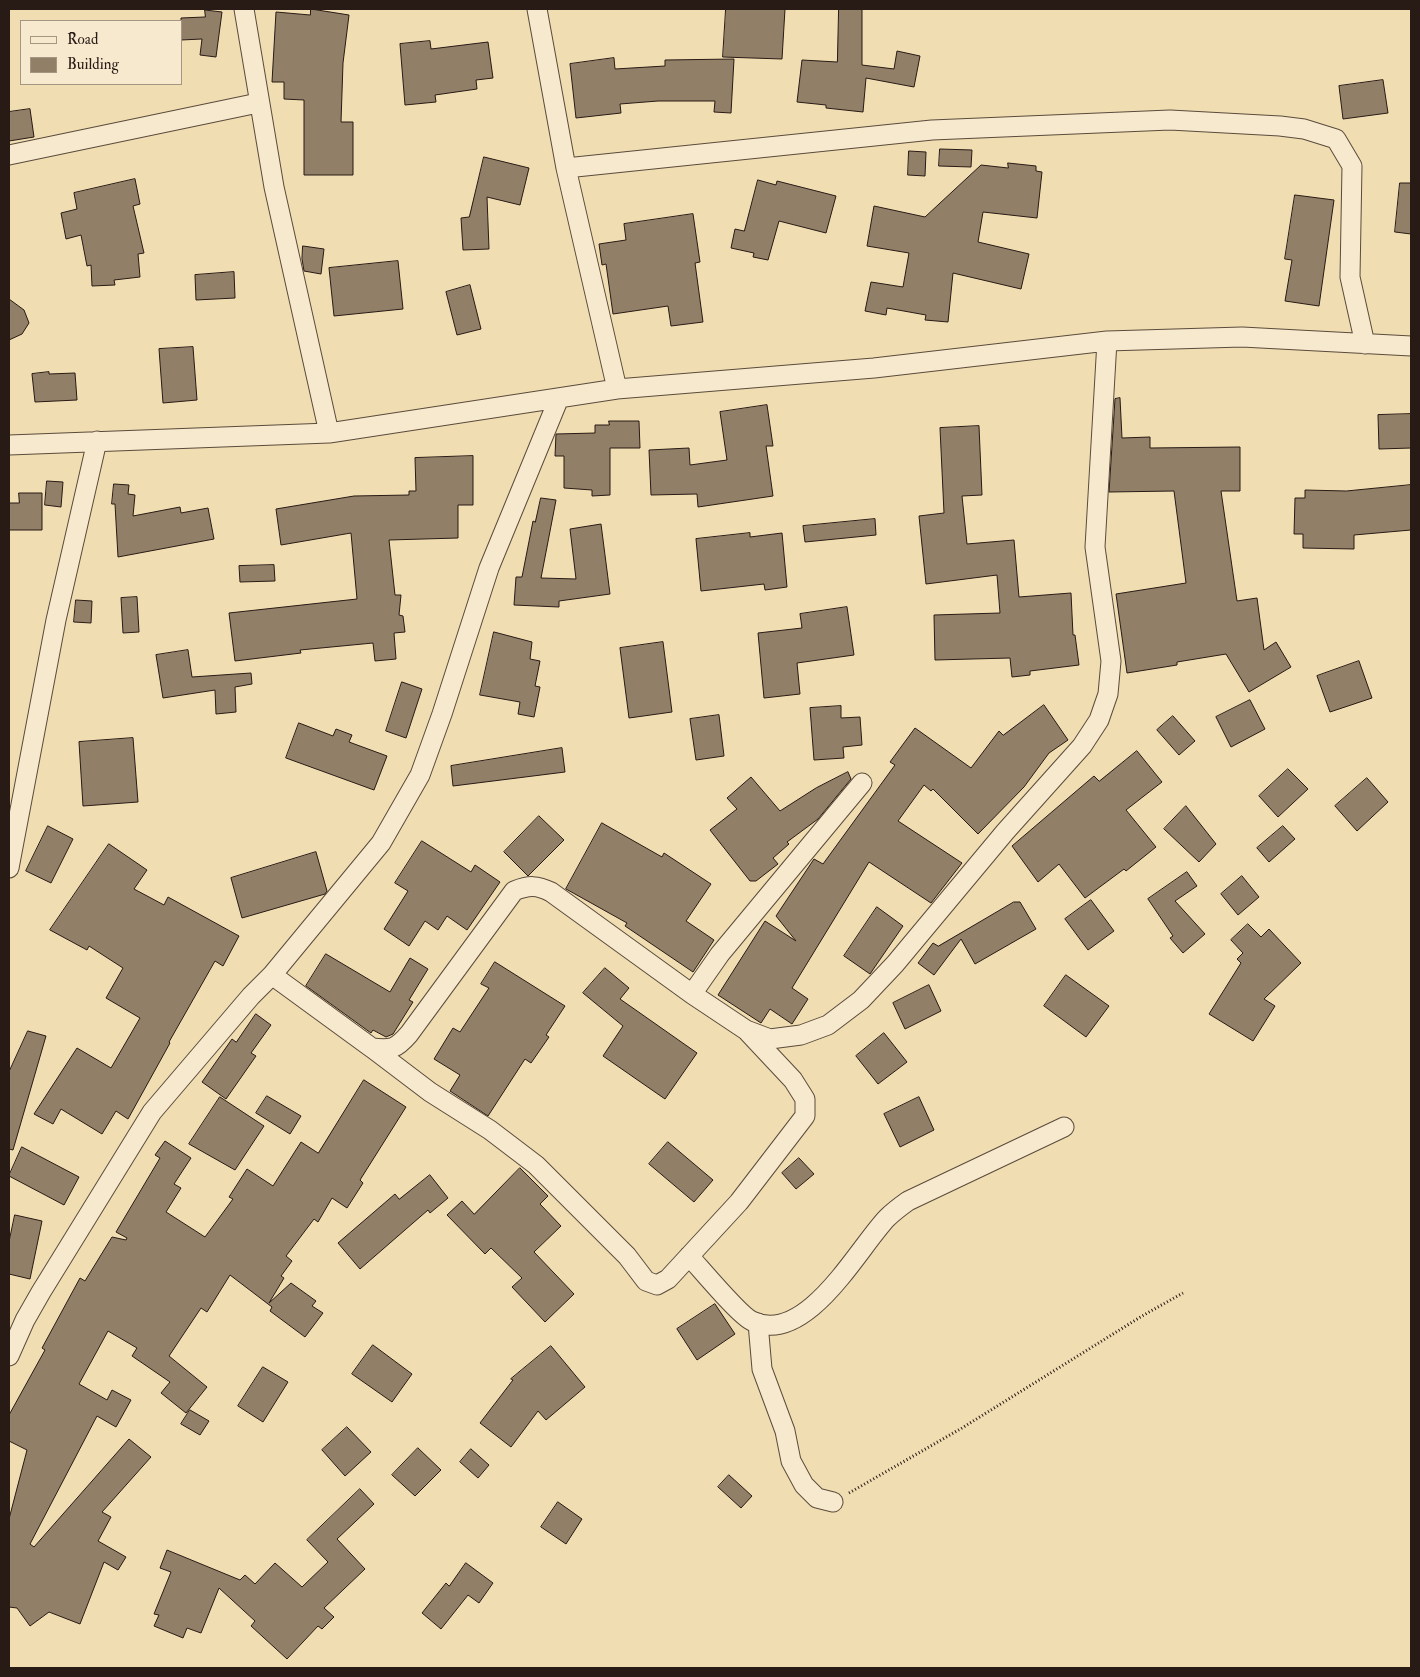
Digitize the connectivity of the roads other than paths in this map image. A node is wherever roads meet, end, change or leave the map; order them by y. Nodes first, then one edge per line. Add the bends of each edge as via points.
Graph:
1 (244, 9) edge
2 (537, 9) edge
3 (258, 103) junction
4 (9, 155) edge
5 (566, 168) junction
6 (1107, 342) junction
7 (1365, 344) junction
8 (1411, 346) edge
9 (617, 388) junction
10 (559, 398) junction
11 (329, 433) junction
12 (97, 441) junction
13 (9, 445) edge
14 (862, 784) dead end
15 (9, 868) edge
16 (272, 975) junction
17 (692, 994) junction
18 (746, 1030) junction
19 (372, 1048) junction
20 (1064, 1127) dead end
21 (689, 1256) junction
22 (17, 1319) edge
23 (758, 1324) junction
24 (9, 1356) edge
25 (833, 1502) road end

1 - 3 street
2 - 5 street
3 - 4 street
3 - 11 street
5 - 7 street via 932,130 1170,120 1304,129 1336,139 1352,166 1350,277
5 - 9 street
6 - 7 street via 1242,337
6 - 9 street via 874,368
6 - 18 street via 1095,547 1110,661 1108,694 1099,720 1082,746 861,1000 828,1025 801,1035 770,1038
7 - 8 street
9 - 10 street
10 - 11 street
10 - 16 street via 489,568 420,775 381,843
11 - 12 street
12 - 13 street
12 - 15 street via 56,620
14 - 17 street via 720,954
16 - 19 street
16 - 22 street via 152,1112
17 - 18 street
17 - 19 street via 551,892 538,886 525,886 514,891 398,1046 387,1050
18 - 21 street via 793,1080 805,1099 804,1116 739,1202
19 - 21 street via 536,1165 627,1256 646,1281 657,1285 668,1279
20 - 23 street via 908,1200 887,1218 840,1278 812,1306 786,1324 767,1327
21 - 23 street via 750,1321
22 - 24 street
23 - 25 street via 762,1369 785,1431 791,1461 804,1485 816,1498

